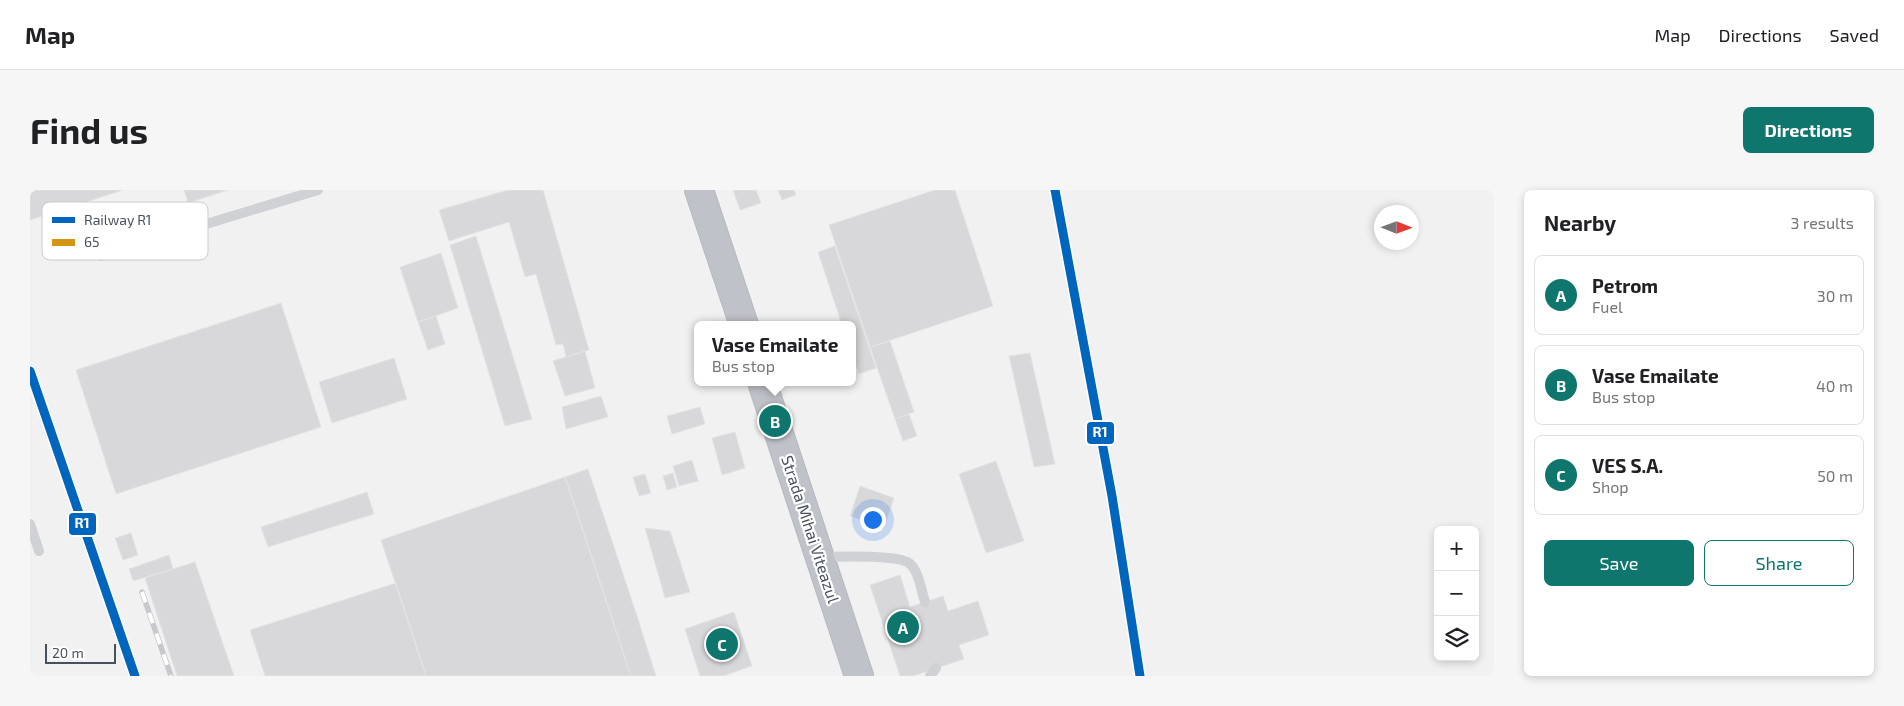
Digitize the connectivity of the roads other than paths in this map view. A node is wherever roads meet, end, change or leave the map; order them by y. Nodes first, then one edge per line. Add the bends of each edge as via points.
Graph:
1 (318, 190) edge
2 (699, 190) edge
3 (208, 223) edge
4 (743, 321) edge
5 (763, 386) edge
6 (30, 524) edge
7 (39, 551) dead end
8 (820, 557) junction
9 (925, 602) dead end
10 (859, 676) edge

1 - 3 lane
2 - 4 highway
5 - 8 highway, Strada Mihai Viteazul
6 - 7 lane
8 - 9 lane via 896,559 908,563 916,573
8 - 10 highway, Strada Mihai Viteazul

